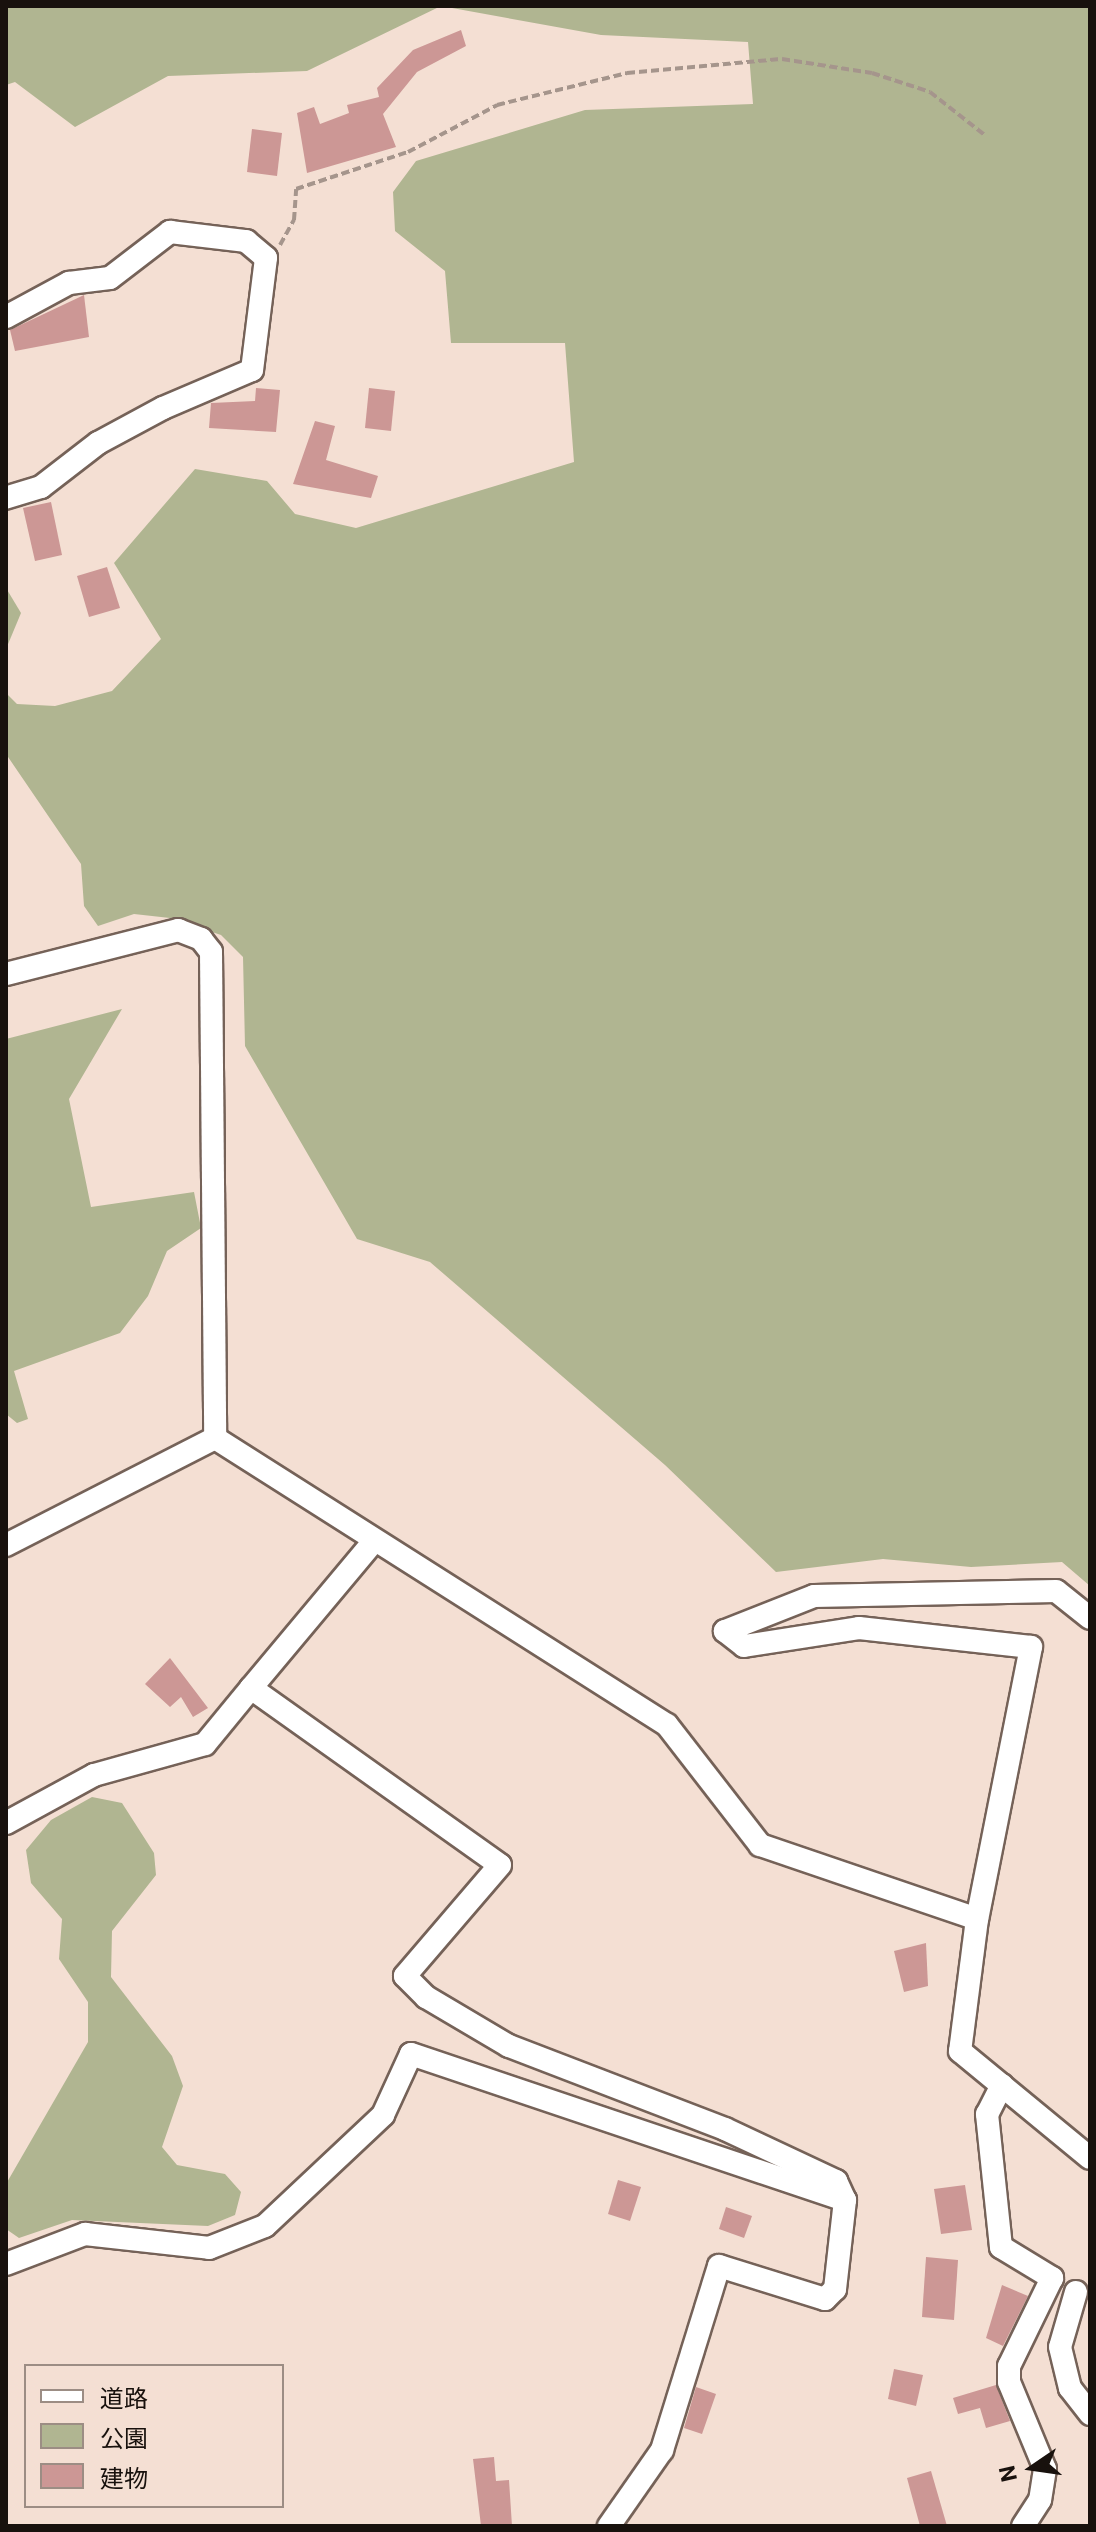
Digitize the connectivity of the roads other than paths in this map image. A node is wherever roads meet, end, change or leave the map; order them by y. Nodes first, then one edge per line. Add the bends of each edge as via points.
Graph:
1 (6, 317) edge
2 (6, 498) edge
3 (6, 974) edge
4 (215, 1438) junction
5 (374, 1541) junction
6 (6, 1545) edge
7 (1090, 1618) edge
8 (251, 1688) junction
9 (6, 1823) edge
10 (977, 1919) junction
11 (1002, 2085) junction
12 (1090, 2158) edge
13 (845, 2200) junction
14 (6, 2264) edge
15 (1076, 2292) dead end
16 (1090, 2414) edge
17 (609, 2526) edge
18 (1023, 2526) edge

1 - 2 street via 69,283 110,278 170,232 246,241 266,258 252,370 163,408 98,443 41,487
3 - 4 street via 178,930 201,939 211,952
4 - 5 street
4 - 6 street
5 - 8 street
5 - 10 street via 667,1725 760,1845
7 - 10 street via 1056,1591 814,1596 725,1631 744,1646 859,1628 1031,1647
8 - 9 street via 205,1744 94,1775
8 - 13 street via 500,1865 405,1976 426,1997 509,2046 836,2181
10 - 11 street via 960,2051
11 - 12 street
11 - 18 street via 987,2114 1001,2247 1052,2278 1009,2366 1009,2382 1045,2469 1040,2500
13 - 14 street via 411,2054 383,2115 265,2226 209,2248 85,2234
13 - 17 street via 835,2289 825,2299 719,2266 662,2450
15 - 16 street via 1060,2347 1070,2388

